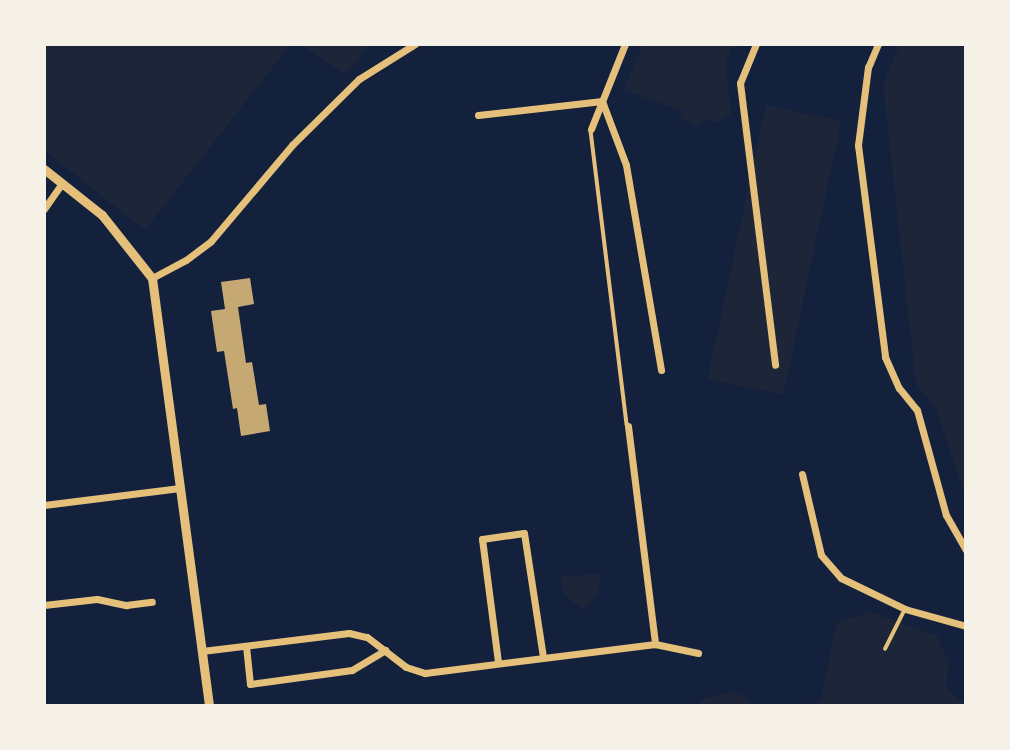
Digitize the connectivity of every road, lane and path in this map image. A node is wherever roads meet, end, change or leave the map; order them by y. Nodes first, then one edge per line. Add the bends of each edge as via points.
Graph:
1 (415, 44) edge
2 (625, 44) edge
3 (756, 44) edge
4 (878, 44) edge
5 (602, 101) junction
6 (478, 115) dead end
7 (591, 129) joint
8 (44, 169) edge
9 (62, 183) junction
10 (44, 209) edge
11 (152, 278) junction
12 (775, 365) dead end
13 (661, 370) dead end
14 (628, 426) joint
15 (802, 474) dead end
16 (180, 488) junction
17 (44, 505) edge
18 (966, 550) edge
19 (152, 602) dead end
20 (44, 605) edge
21 (905, 609) junction
22 (966, 626) edge
23 (655, 643) junction
24 (246, 646) junction
25 (885, 649) dead end
26 (385, 650) junction
27 (202, 651) junction
28 (698, 653) dead end
29 (543, 657) junction
30 (498, 662) junction
31 (209, 706) edge

1 - 11 street via 359,79 292,145 211,241
2 - 5 street
3 - 12 street via 740,83
4 - 18 street via 868,67 858,145 885,357 899,388 917,410 946,515
5 - 6 street
5 - 7 street
5 - 13 street via 626,165
7 - 14 lane
8 - 9 street
9 - 10 street
9 - 11 street via 102,215
11 - 16 street
14 - 23 street
15 - 21 street via 821,555 841,578
16 - 17 street
16 - 27 street
19 - 20 street via 126,605 97,599
21 - 22 street
21 - 25 lane
23 - 28 street
23 - 29 street
24 - 26 street via 349,634 367,637
24 - 26 street via 250,684 352,670
24 - 27 street
26 - 30 street via 407,667 425,673
27 - 31 street
29 - 30 street
29 - 30 street via 524,533 482,539

